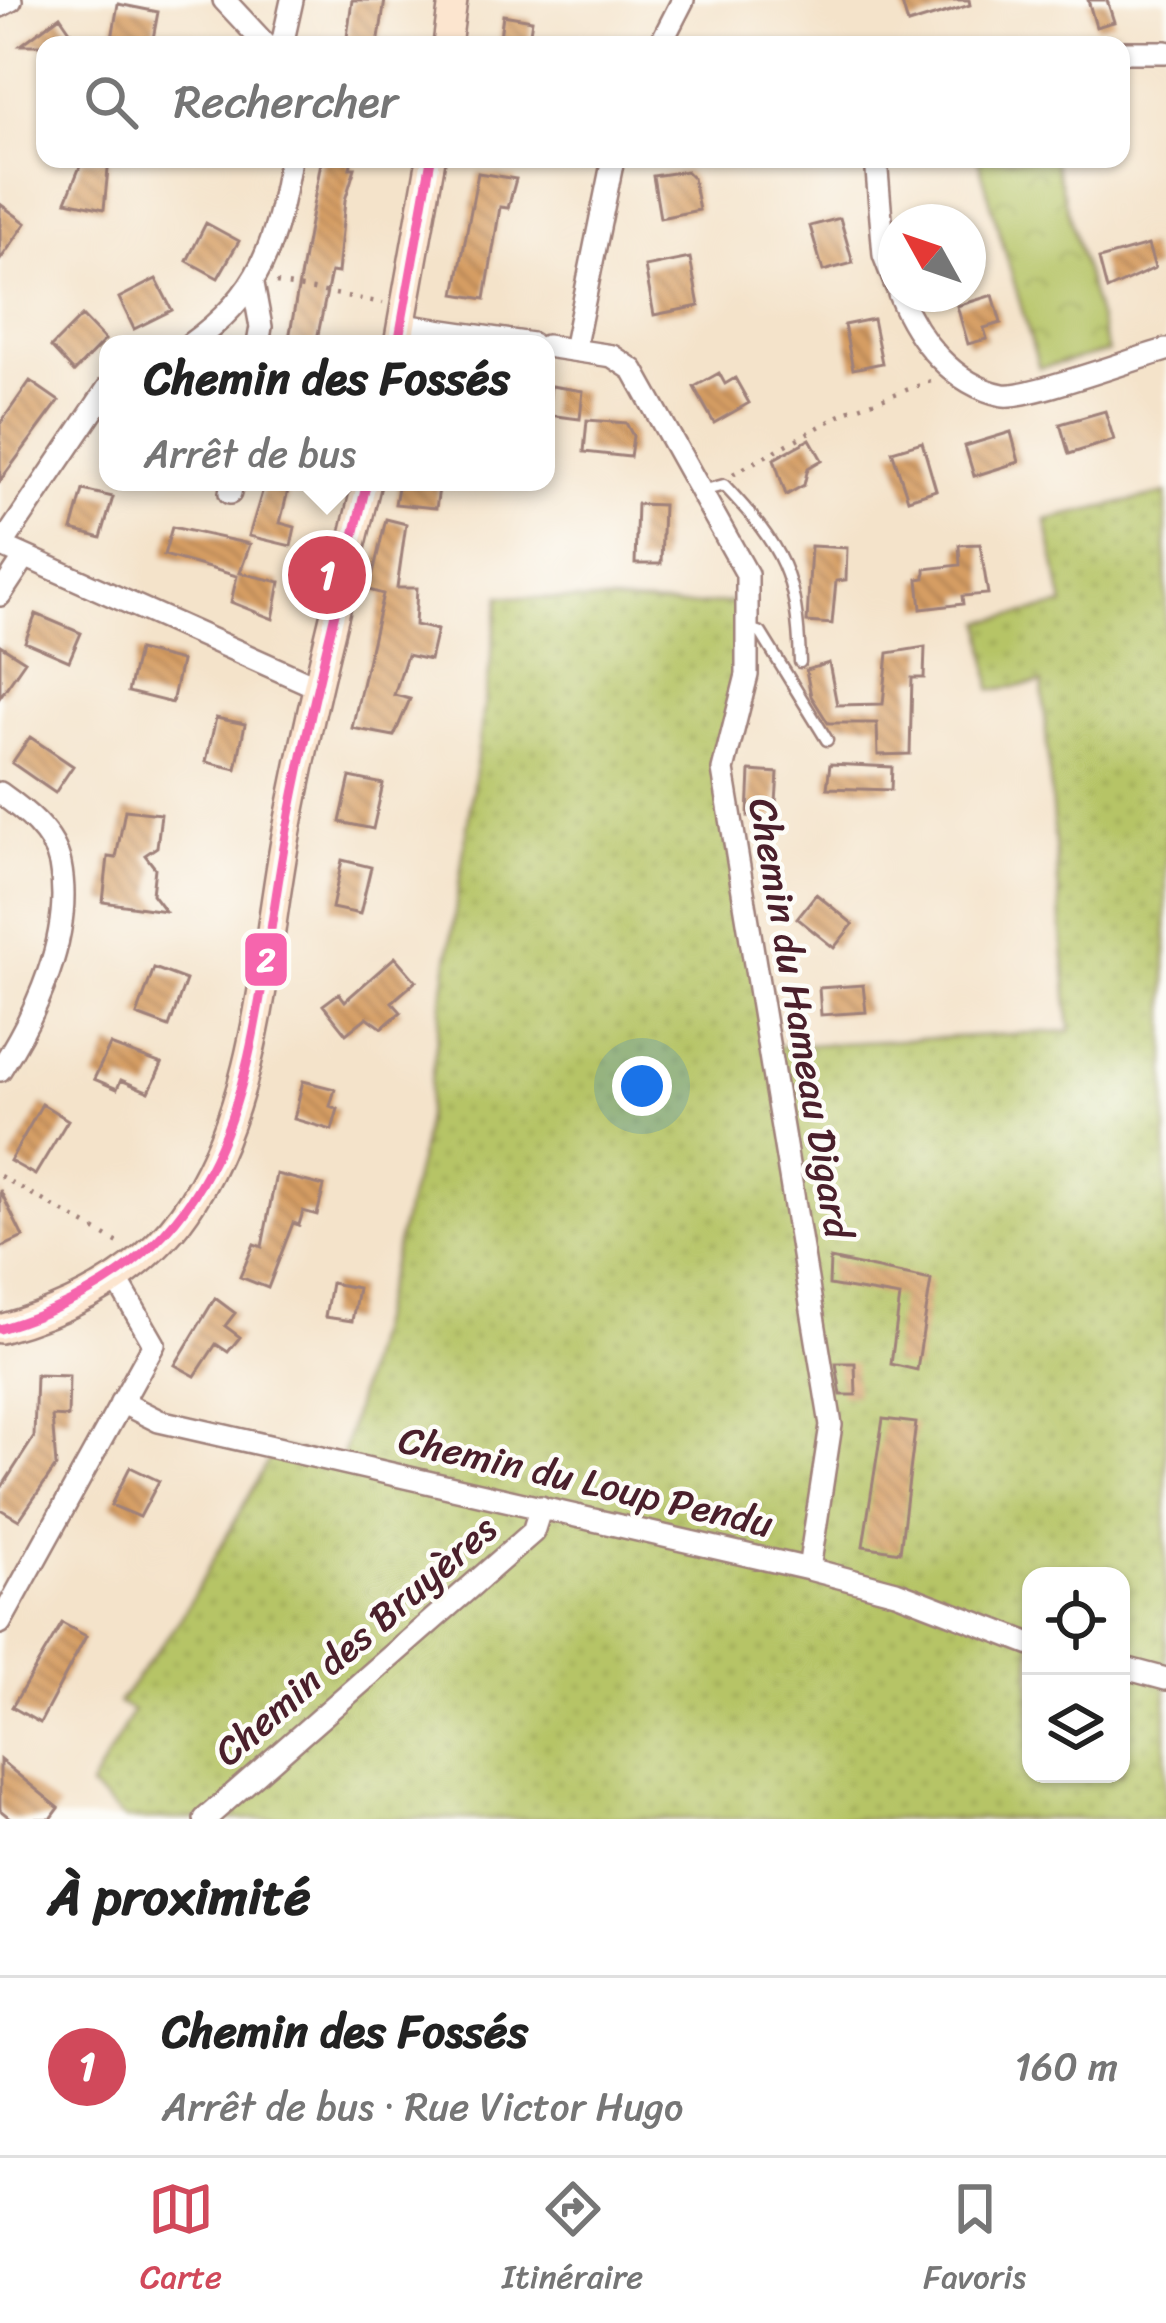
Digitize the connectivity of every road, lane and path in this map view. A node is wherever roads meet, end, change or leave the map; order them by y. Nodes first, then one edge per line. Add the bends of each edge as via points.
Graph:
1 (11, 0) edge
2 (224, 0) edge
3 (292, 0) edge
4 (453, 0) edge
5 (683, 0) edge
6 (0, 6) edge
7 (258, 36) edge
8 (284, 36) edge
9 (448, 36) edge
10 (665, 36) edge
11 (1130, 52) edge
12 (1166, 52) edge
13 (288, 168) edge
14 (429, 168) edge
15 (611, 168) edge
16 (877, 168) edge
17 (880, 204) edge
18 (254, 282) junction
19 (910, 312) edge
20 (402, 325) edge
21 (202, 335) edge
22 (260, 335) edge
23 (470, 335) edge
24 (555, 347) edge
25 (574, 350) junction
26 (1166, 350) edge
27 (955, 373) junction
28 (99, 401) edge
29 (702, 490) junction
30 (365, 491) edge
31 (1, 545) edge
32 (25, 556) junction
33 (0, 595) edge
34 (749, 629) junction
35 (800, 662) dead end
36 (317, 687) junction
37 (827, 740) dead end
38 (0, 793) edge
39 (0, 1070) edge
40 (0, 1176) edge
41 (145, 1258) junction
42 (116, 1279) junction
43 (0, 1329) edge
44 (121, 1402) junction
45 (542, 1507) junction
46 (808, 1569) junction
47 (0, 1623) edge
48 (1022, 1641) edge
49 (1130, 1669) edge
50 (1166, 1679) edge
51 (205, 1819) edge

1 - 6 street
2 - 7 street
3 - 8 street
4 - 9 main road
5 - 10 street
11 - 12 street
13 - 18 street
14 - 20 main road
15 - 25 street
16 - 17 street
18 - 20 path
18 - 21 street via 239,306
18 - 22 street
19 - 27 street
20 - 23 street
24 - 25 street, Chemin du Hameau Digard
25 - 29 street, Chemin du Hameau Digard via 612,356 633,370
26 - 27 street via 1007,396
27 - 29 path via 848,412
28 - 31 street
29 - 34 street, Chemin du Hameau Digard via 747,574
29 - 35 lane via 724,485 786,561
30 - 36 main road
31 - 32 street
32 - 33 street
32 - 36 street
34 - 37 lane via 761,633
34 - 46 street, Chemin du Hameau Digard via 747,674 723,770 831,1425
36 - 41 main road via 244,1071 193,1200
38 - 39 street via 45,832 60,862 61,900 46,985
40 - 41 path
41 - 42 main road
42 - 43 main road via 67,1307
42 - 44 street via 154,1344
44 - 45 street, Chemin du Loup Pendu via 159,1421
44 - 47 street
45 - 46 street, Chemin du Loup Pendu
45 - 51 street, Chemin des Bruyères via 533,1532
46 - 48 street, Chemin du Loup Pendu via 896,1592
49 - 50 street

